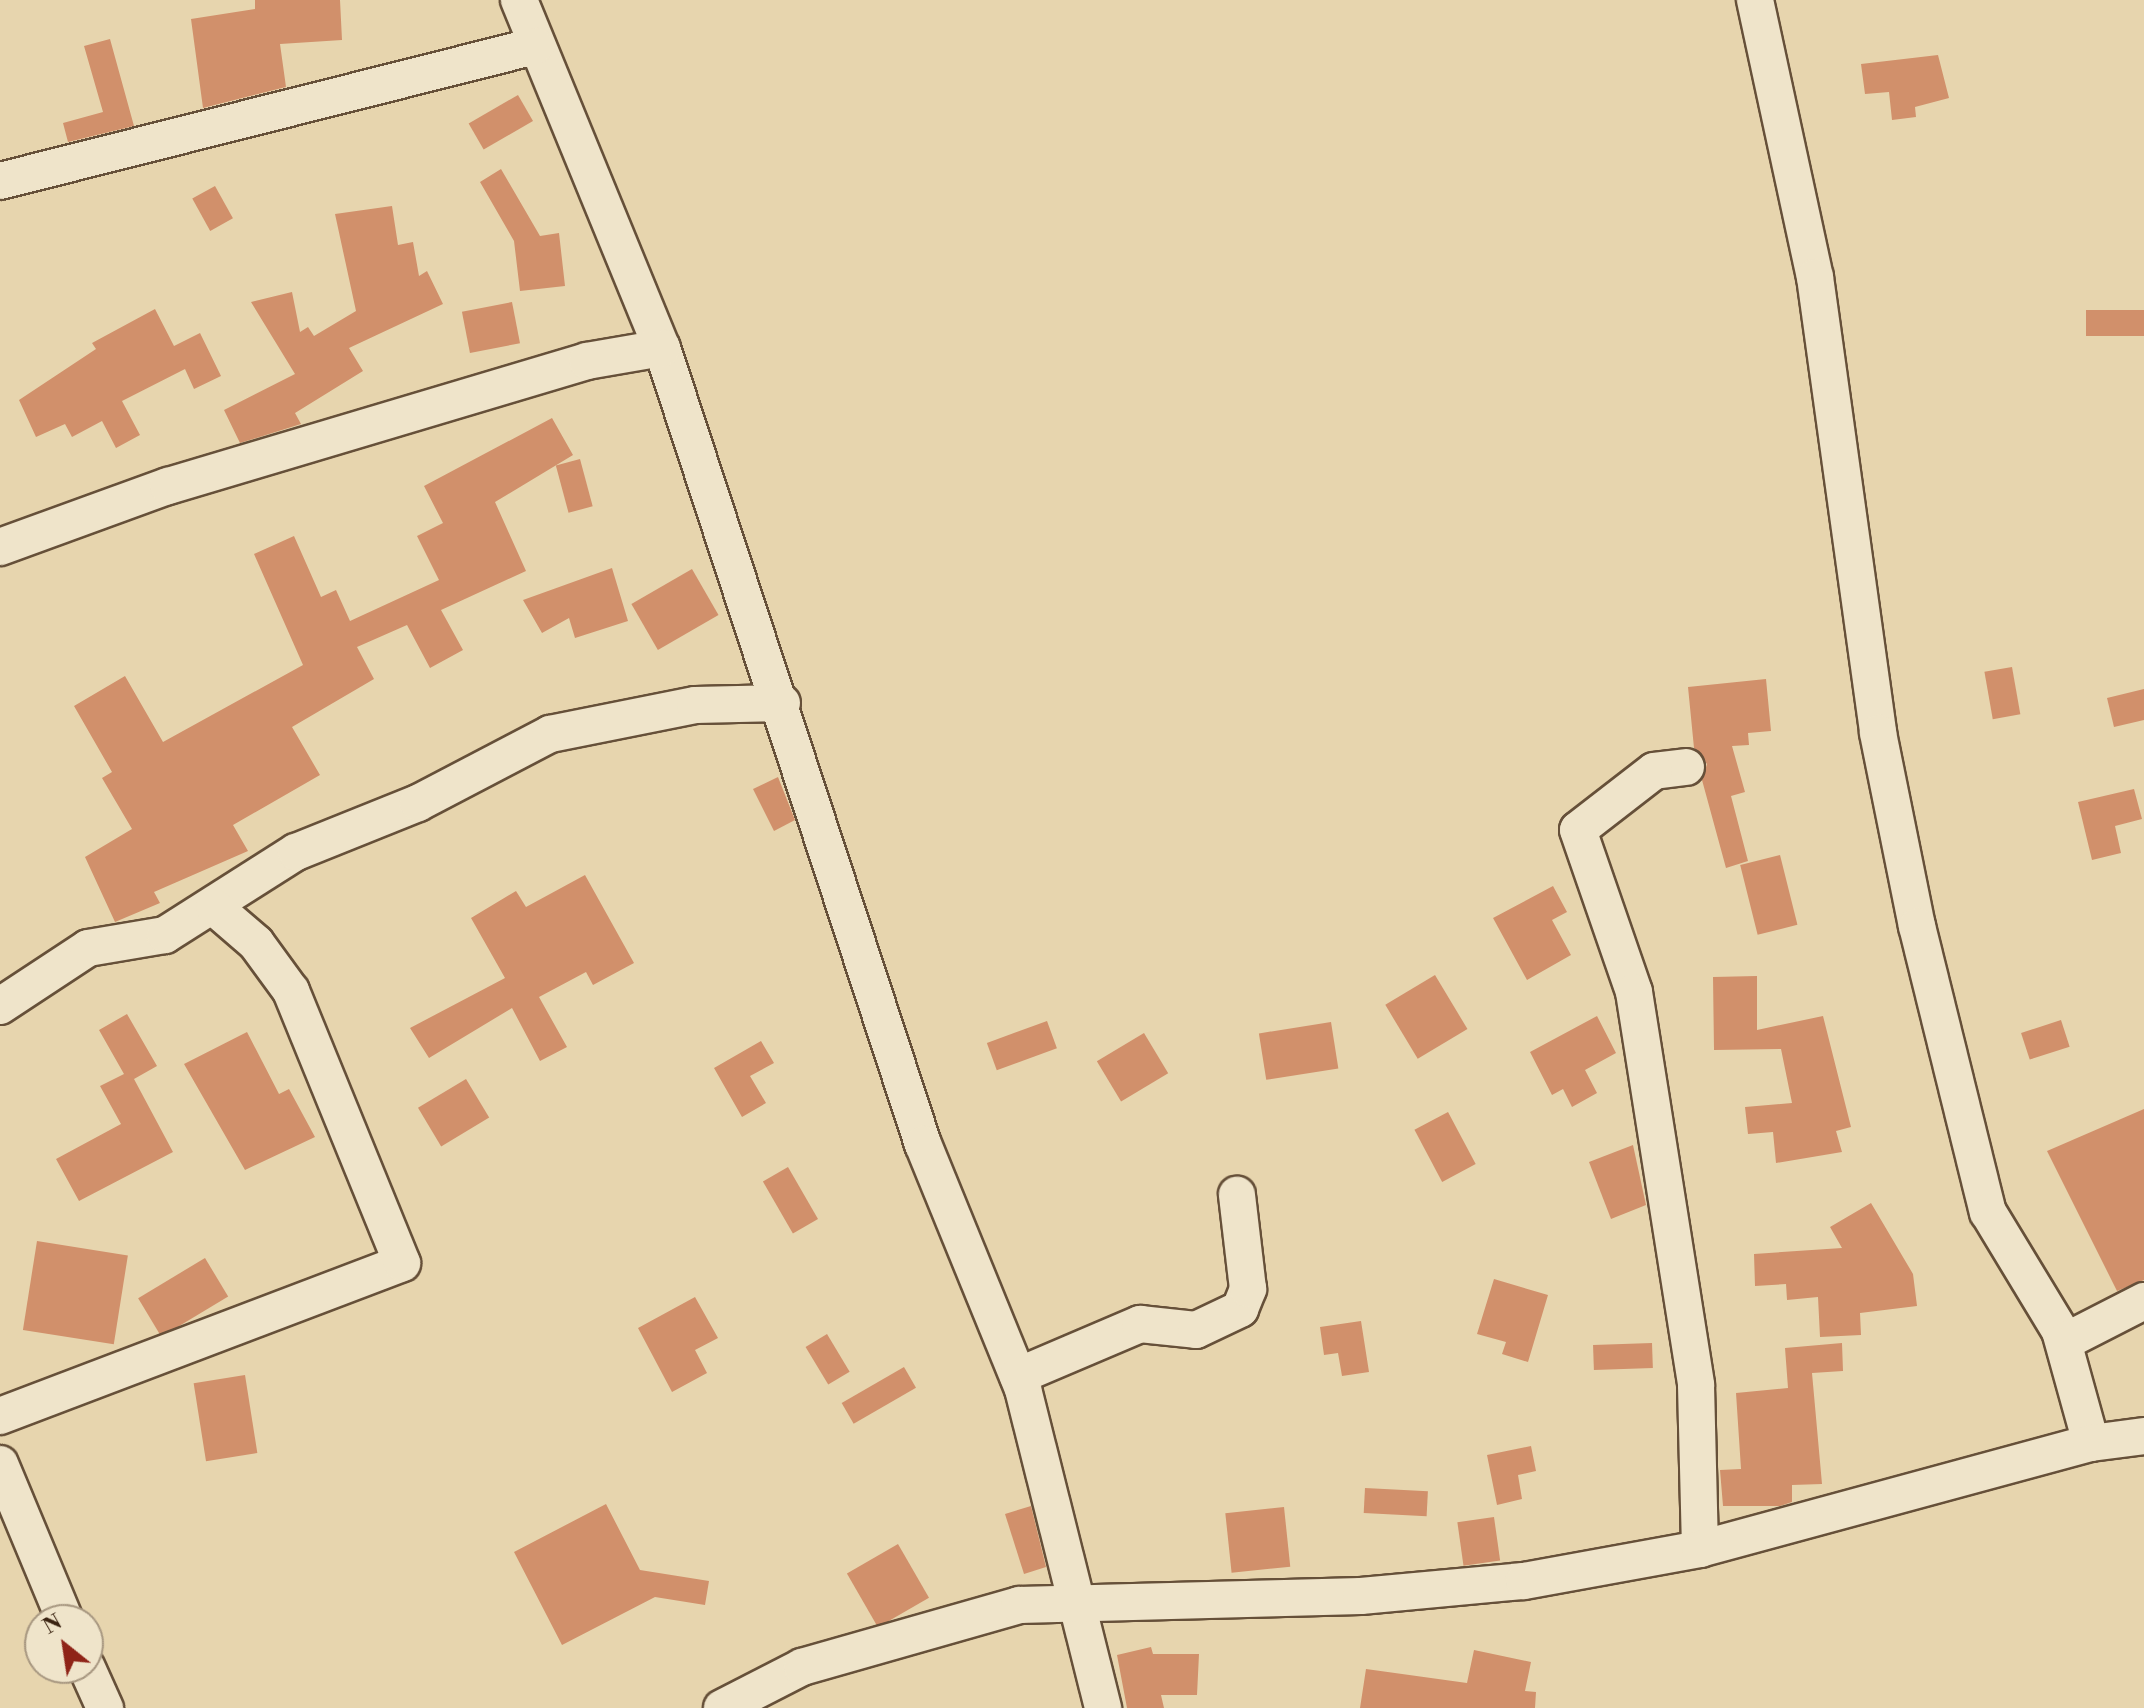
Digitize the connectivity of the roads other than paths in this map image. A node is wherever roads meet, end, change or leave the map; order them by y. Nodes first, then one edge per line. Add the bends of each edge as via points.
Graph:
1 (519, 0) edge
2 (1755, 0) edge
3 (535, 46) junction
4 (0, 181) edge
5 (662, 348) junction
6 (0, 547) edge
7 (782, 703) junction
8 (1686, 767) dead end
9 (214, 907) junction
10 (0, 1006) edge
11 (1237, 1195) dead end
12 (2144, 1301) edge
13 (2064, 1342) junction
14 (1018, 1376) junction
15 (0, 1416) edge
16 (2144, 1436) edge
17 (2091, 1443) junction
18 (0, 1464) edge
19 (1700, 1549) junction
20 (1079, 1600) junction
21 (58, 1604) edge
22 (94, 1684) edge
23 (105, 1708) edge
24 (722, 1708) edge
25 (1103, 1708) edge

1 - 3 street
2 - 13 street via 1815,277 1878,733 1917,926 1988,1212
3 - 4 street
3 - 5 street
5 - 6 street via 587,361 168,486
5 - 7 street
7 - 9 street via 695,705 550,734 418,803 296,852
7 - 14 street via 923,1144
8 - 19 street via 1654,771 1578,830 1634,992 1696,1385
9 - 10 street via 152,940 88,948
9 - 15 street via 256,943 291,991 402,1263
11 - 14 street via 1248,1289 1240,1309 1196,1330 1140,1324
12 - 13 street
13 - 17 street
14 - 20 street
16 - 17 street
17 - 19 street
18 - 21 street
19 - 20 street via 1524,1581 1361,1596
20 - 24 street via 1019,1605 946,1623 802,1667
20 - 25 street
22 - 23 street

